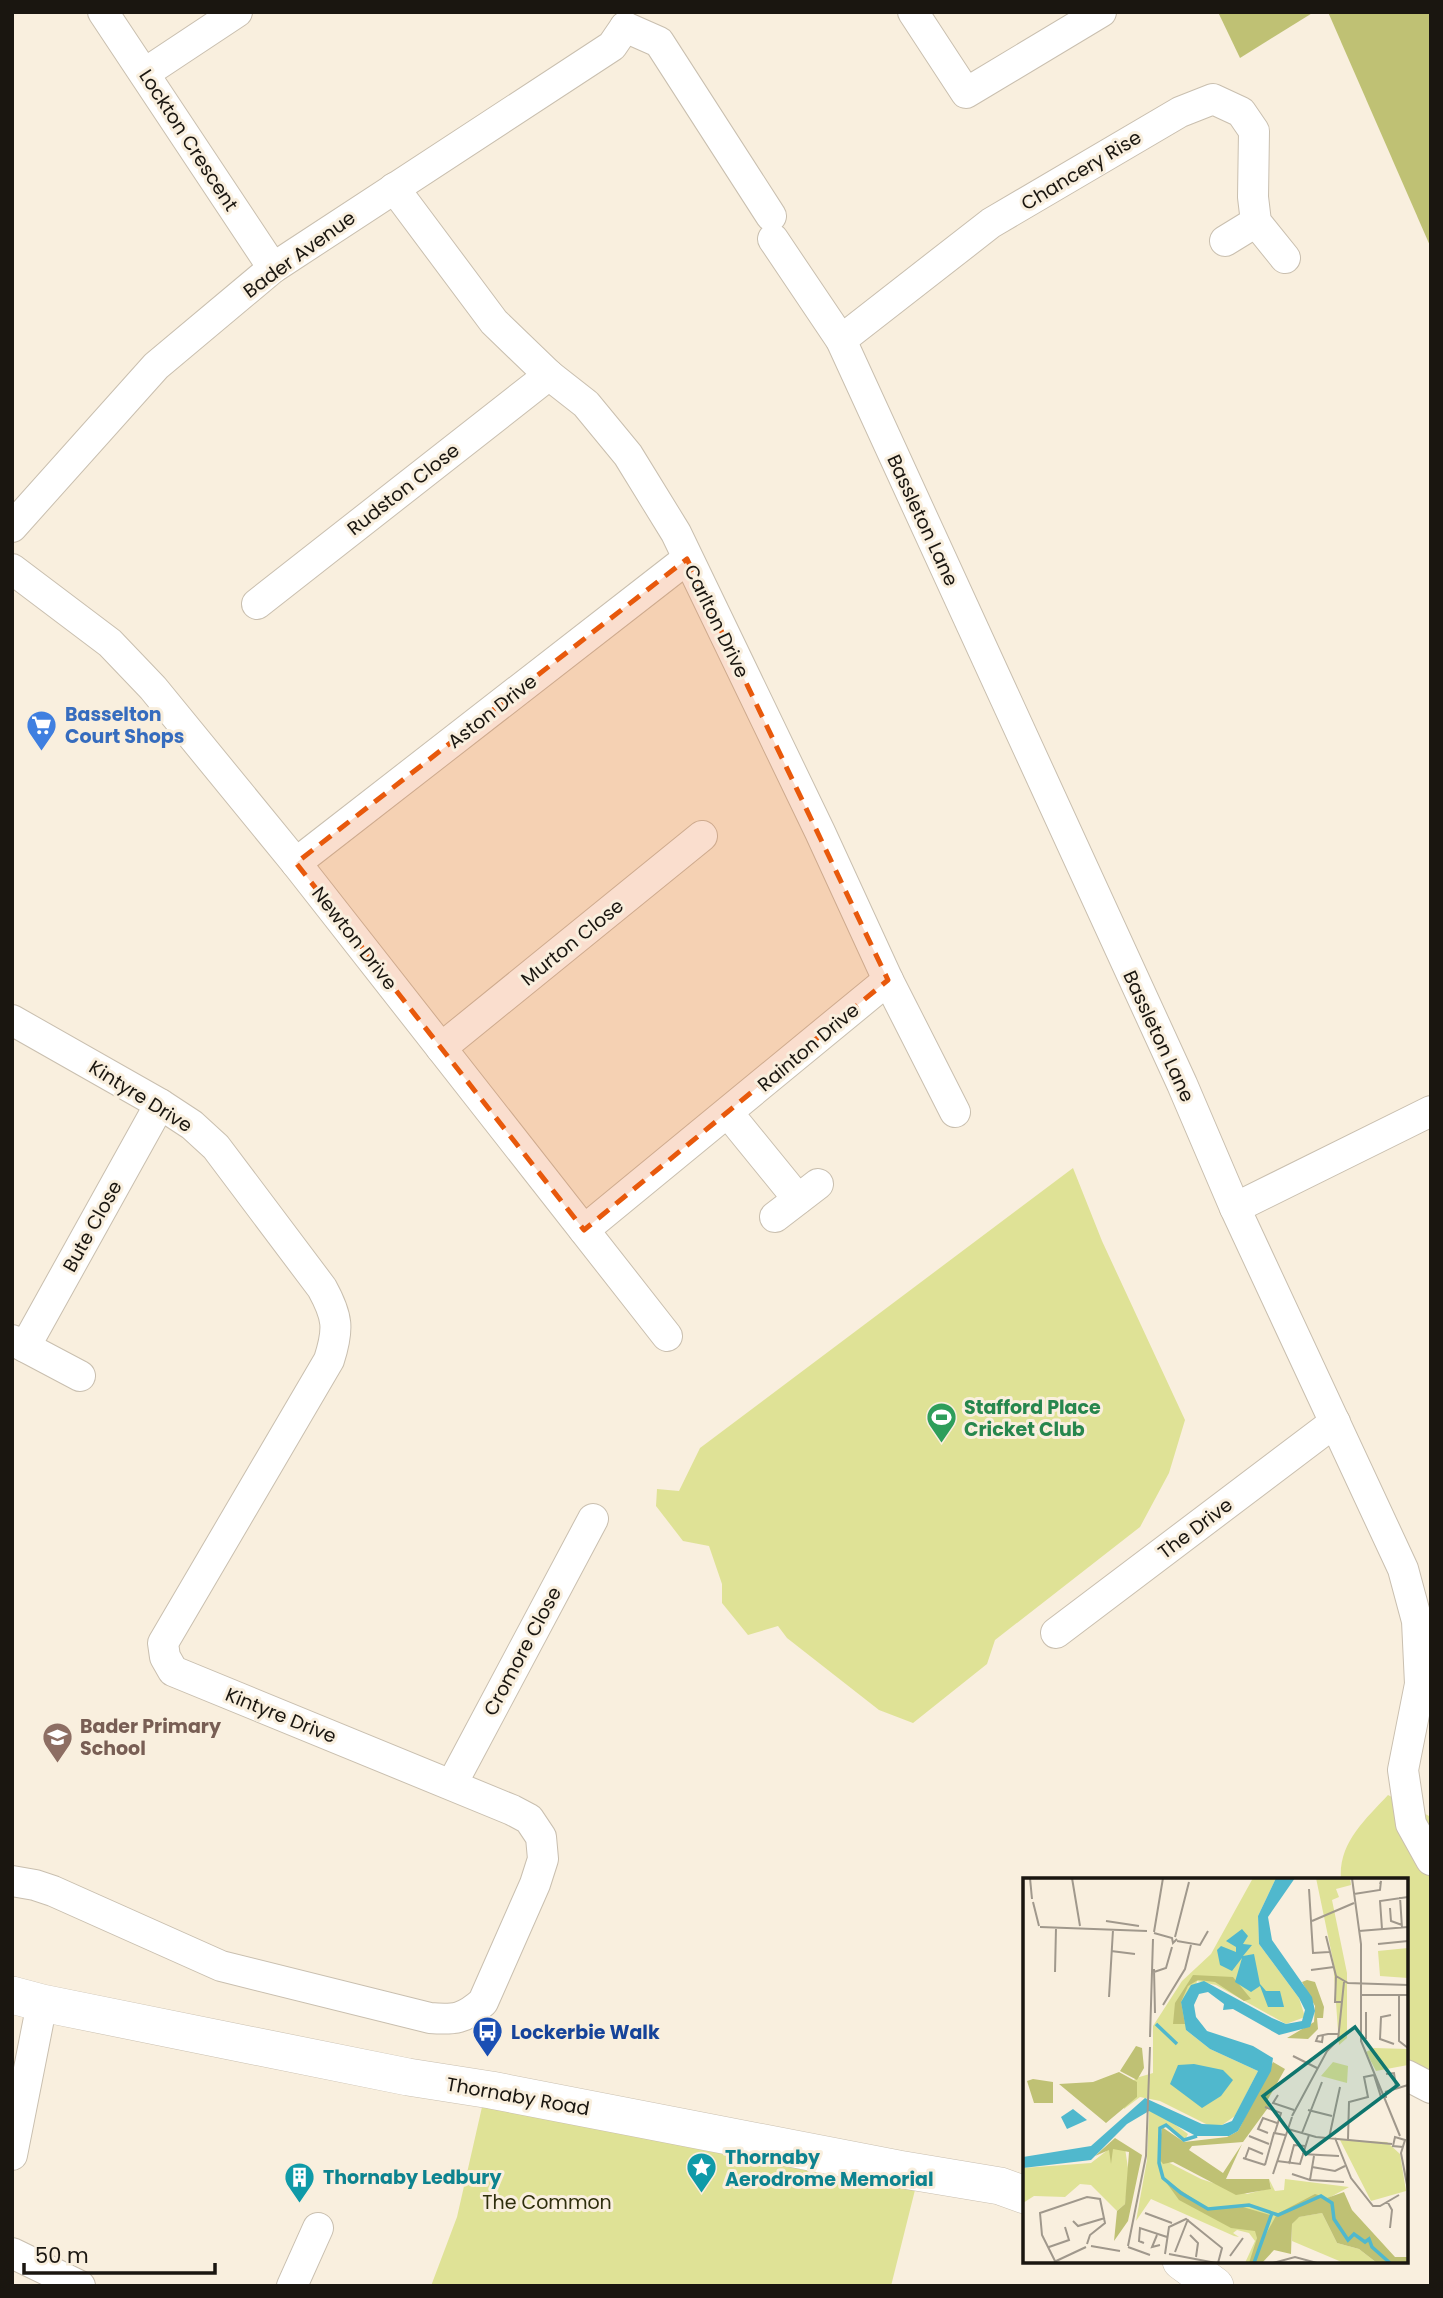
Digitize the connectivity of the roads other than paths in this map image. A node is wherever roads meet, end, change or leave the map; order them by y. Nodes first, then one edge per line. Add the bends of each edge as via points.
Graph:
1 (103, 12) edge
2 (237, 12) edge
3 (913, 12) edge
4 (1101, 12) edge
5 (625, 20) edge
6 (145, 73) junction
7 (394, 188) junction
8 (1256, 222) junction
9 (1225, 241) dead end
10 (1284, 258) dead end
11 (273, 268) junction
12 (841, 340) junction
13 (549, 374) junction
14 (12, 527) edge
15 (687, 559) junction
16 (12, 569) edge
17 (257, 604) dead end
18 (702, 836) dead end
19 (296, 863) junction
20 (888, 980) junction
21 (12, 1020) edge
22 (441, 1048) junction
23 (160, 1104) junction
24 (1431, 1111) edge
25 (955, 1112) dead end
26 (728, 1113) junction
27 (797, 1200) dead end
28 (1236, 1208) junction
29 (584, 1230) junction
30 (667, 1336) dead end
31 (19, 1344) edge
32 (80, 1376) dead end
33 (1335, 1422) junction
34 (593, 1519) dead end
35 (1056, 1633) dead end
36 (452, 1784) junction
37 (1431, 1860) edge
38 (12, 1881) edge
39 (27, 1999) edge
40 (1408, 2077) edge
41 (1431, 2088) edge
42 (12, 2155) edge
43 (1023, 2193) edge
44 (318, 2228) dead end
45 (12, 2253) edge
46 (1184, 2263) edge
47 (80, 2286) edge
48 (292, 2286) edge
49 (1215, 2286) edge

1 - 6 street, Lockton Crescent
2 - 6 street
3 - 4 street via 966,93
5 - 7 street, Bader Avenue via 612,46
5 - 12 street, Bassleton Lane via 659,42 737,190 772,228
6 - 11 street, Lockton Crescent
7 - 11 street, Bader Avenue
7 - 13 street, Carlton Drive via 494,321
8 - 9 street
8 - 10 street
8 - 12 street, Chancery Rise via 1254,131 1241,112 1213,99 1180,111 991,223
11 - 14 street, Bader Avenue via 156,366
12 - 28 street, Bassleton Lane
13 - 15 street, Carlton Drive via 586,404 628,455
13 - 17 street, Rudston Close
15 - 19 street, Aston Drive
15 - 20 street, Carlton Drive
16 - 19 street, Newton Drive via 110,643 153,688
18 - 22 street, Murton Close
19 - 22 street, Newton Drive
20 - 25 street, Carlton Drive
20 - 26 street, Rainton Drive
21 - 23 street, Kintyre Drive
22 - 29 street, Newton Drive
23 - 31 street, Bute Close
23 - 36 street, Kintyre Drive via 216,1147 322,1289 337,1322 329,1360 163,1643 165,1657 173,1671
24 - 28 street
26 - 27 street
26 - 29 street, Rainton Drive
28 - 33 street, Bassleton Lane
29 - 30 street, Newton Drive
31 - 32 street
33 - 35 street, The Drive
33 - 37 street, Bassleton Lane via 1403,1569 1418,1621 1420,1684 1403,1770 1411,1824
34 - 36 street, Cromore Close
36 - 38 street, Kintyre Drive via 529,1819 541,1837 543,1859 483,2002 469,2015 450,2020 220,1966 53,1891
39 - 42 street
39 - 43 street, Thornaby Road via 408,2077
40 - 41 street
44 - 48 street
45 - 47 street
46 - 49 street

